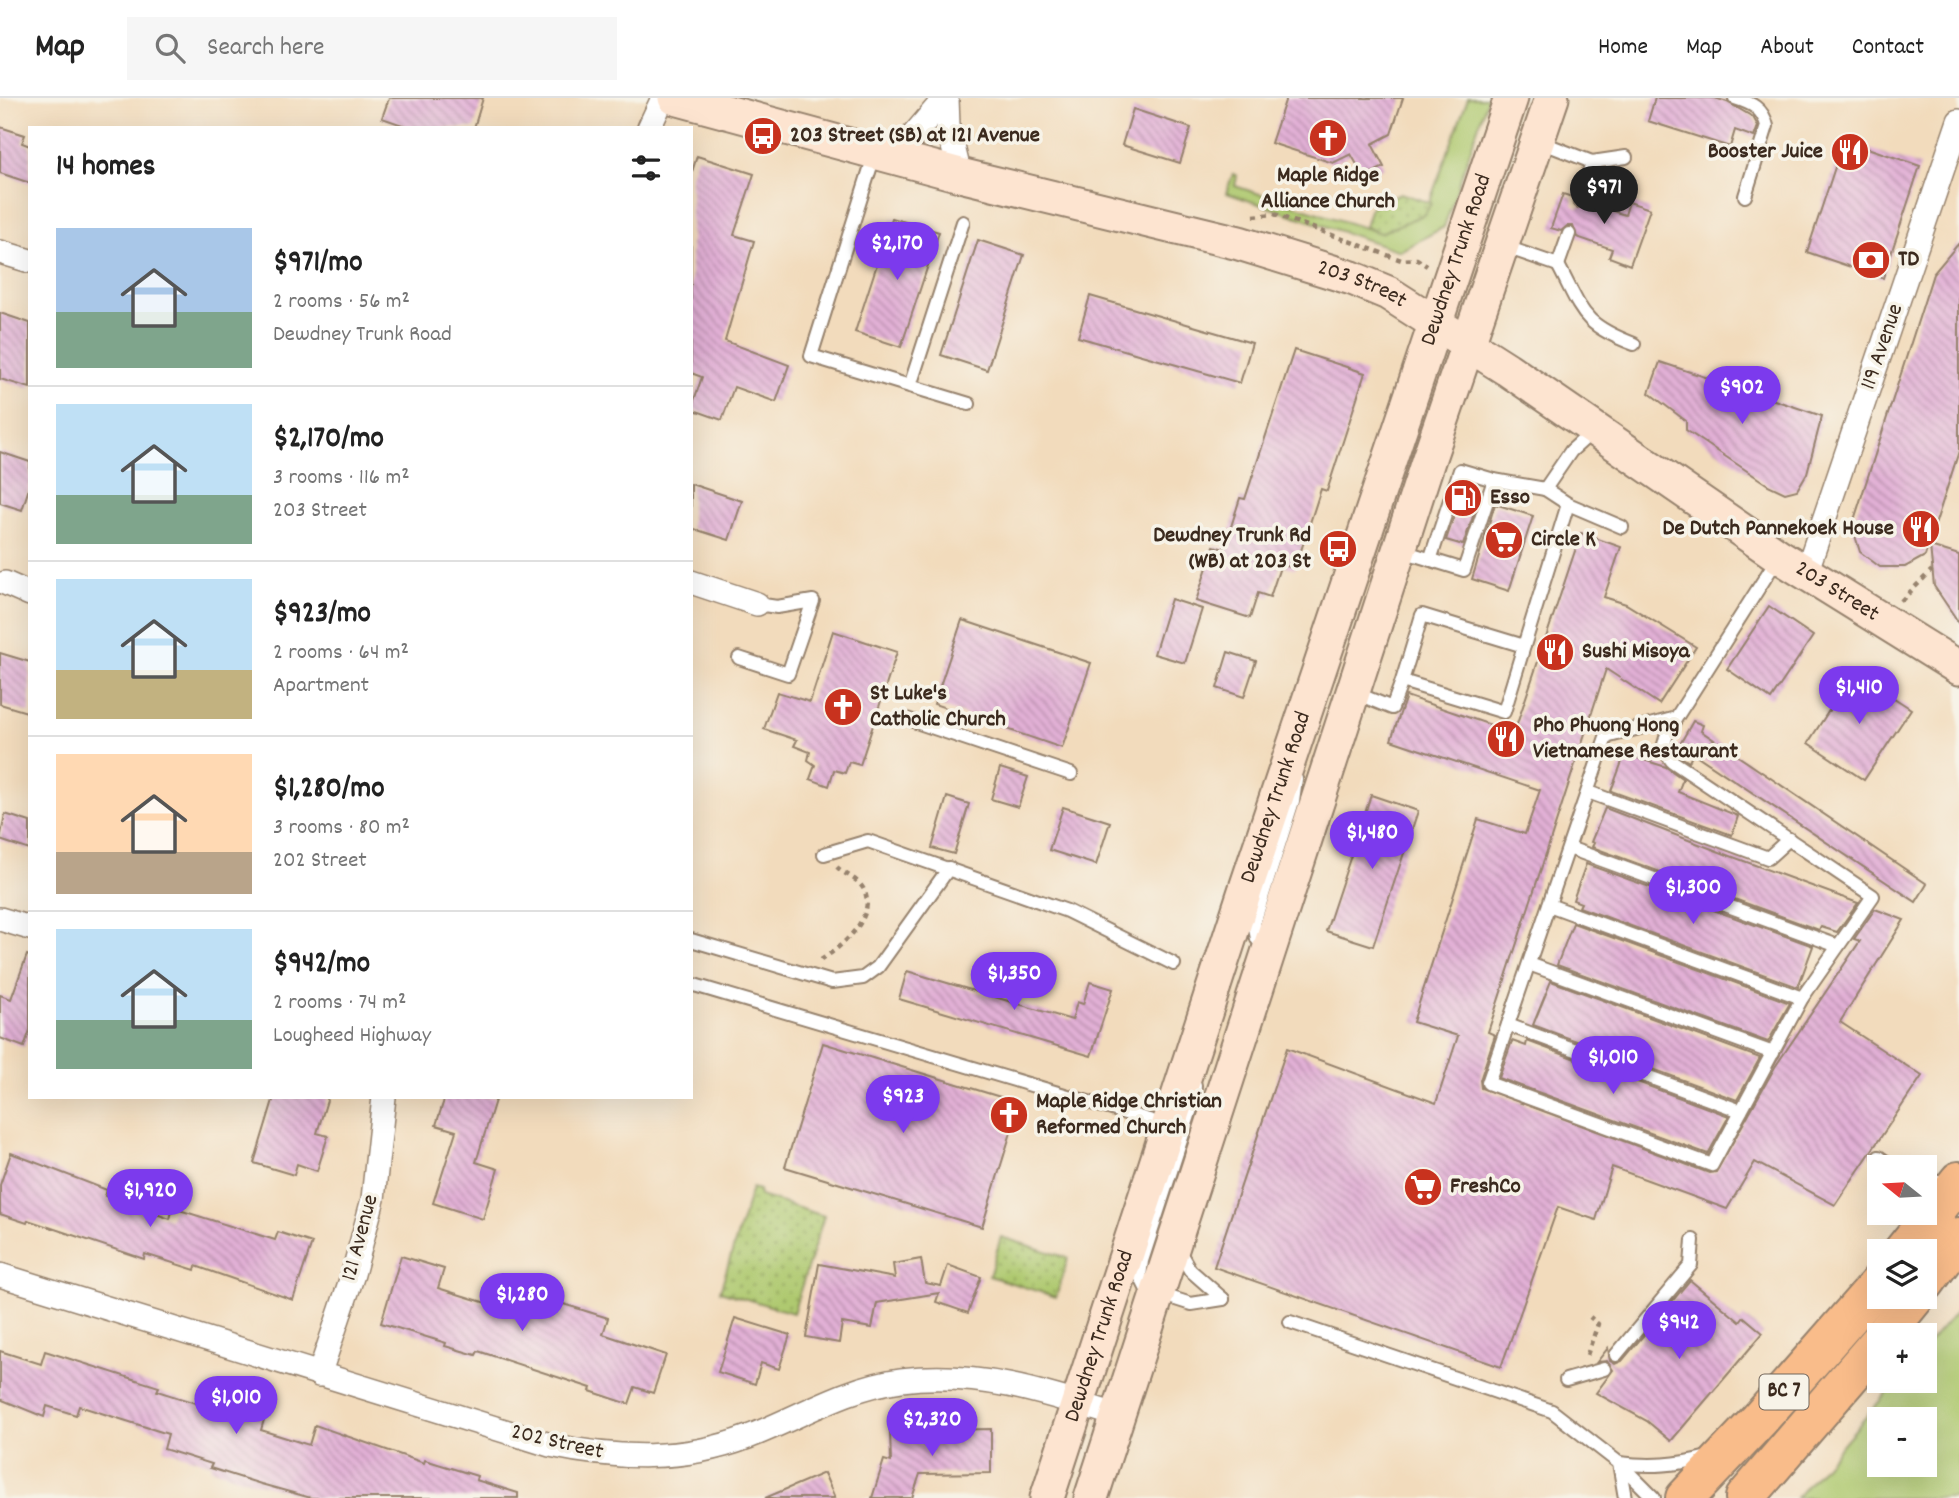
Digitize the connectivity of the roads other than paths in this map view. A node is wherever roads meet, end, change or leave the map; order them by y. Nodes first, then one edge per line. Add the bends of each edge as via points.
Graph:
1 (663, 98) edge
2 (675, 98) edge
3 (946, 98) edge
4 (1511, 98) edge
5 (1552, 98) edge
6 (1735, 98) edge
7 (1958, 124) edge
8 (650, 126) edge
9 (1538, 141) junction
10 (885, 156) junction
11 (1626, 157) dead end
12 (1592, 162) junction
13 (960, 176) junction
14 (1745, 196) dead end
15 (1580, 200) dead end
16 (963, 222) dead end
17 (1569, 234) dead end
18 (1502, 246) junction
19 (0, 252) edge
20 (28, 260) edge
21 (1558, 265) junction
22 (1435, 321) junction
23 (1468, 343) junction
24 (1634, 344) dead end
25 (909, 386) junction
26 (969, 404) dead end
27 (1595, 429) junction
28 (1443, 465) junction
29 (1494, 480) junction
30 (1545, 489) junction
31 (1568, 504) junction
32 (1622, 527) dead end
33 (1399, 550) junction
34 (1430, 560) junction
35 (1792, 564) junction
36 (5, 583) dead end
37 (693, 583) edge
38 (28, 593) edge
39 (757, 604) joint
40 (1524, 646) junction
41 (739, 658) dead end
42 (1959, 668) edge
43 (1402, 681) junction
44 (1352, 692) junction
45 (1676, 718) junction
46 (907, 719) dead end
47 (1294, 747) junction
48 (1071, 774) dead end
49 (1588, 792) junction
50 (1789, 839) junction
51 (1569, 848) junction
52 (824, 854) road end
53 (949, 868) junction
54 (1549, 905) junction
55 (0, 919) edge
56 (28, 928) edge
57 (693, 941) edge
58 (1838, 946) junction
59 (1268, 952) junction
60 (1174, 964) dead end
61 (1529, 964) junction
62 (693, 985) edge
63 (1802, 998) junction
64 (1508, 1026) junction
65 (1193, 1052) junction
66 (1773, 1053) junction
67 (384, 1099) edge
68 (1741, 1111) junction
69 (1169, 1126) junction
70 (1947, 1181) edge
71 (1912, 1232) edge
72 (1959, 1237) edge
73 (1693, 1240) dead end
74 (1175, 1241) junction
75 (1937, 1267) edge
76 (0, 1275) edge
77 (1158, 1295) junction
78 (1867, 1297) edge
79 (1905, 1309) edge
80 (1290, 1322) dead end
81 (1894, 1323) edge
82 (1616, 1355) dead end
83 (1867, 1356) edge
84 (1604, 1369) dead end
85 (319, 1375) junction
86 (1566, 1380) dead end
87 (1079, 1403) junction
88 (1119, 1416) junction
89 (1728, 1452) junction
90 (1619, 1463) junction
91 (1047, 1498) edge
92 (1091, 1498) edge
93 (1625, 1498) edge
94 (1654, 1498) edge
95 (1685, 1498) edge
96 (1745, 1498) edge

1 - 8 street
2 - 10 main road, 203 Street
3 - 10 street
3 - 13 street
4 - 22 main road, Dewdney Trunk Road
5 - 9 main road, Dewdney Trunk Road
6 - 14 lane via 1755,105 1765,115 1767,126
7 - 35 street, 119 Avenue
9 - 12 lane
9 - 18 main road, Dewdney Trunk Road
10 - 13 main road, 203 Street
10 - 25 lane via 811,356
11 - 12 lane
12 - 15 lane
13 - 22 main road, 203 Street via 1239,243 1319,267 1388,293
16 - 25 lane
17 - 21 lane
18 - 21 lane
18 - 23 main road, Dewdney Trunk Road
19 - 20 street
21 - 24 lane via 1588,321 1604,333
22 - 23 main road, 203 Street
22 - 47 main road, Dewdney Trunk Road
23 - 27 main road, 203 Street
23 - 28 main road, Dewdney Trunk Road
25 - 26 lane
27 - 30 lane via 1571,451
27 - 35 main road, 203 Street
28 - 29 lane
28 - 33 main road, Dewdney Trunk Road
28 - 34 lane
29 - 30 lane
29 - 34 lane via 1464,570
30 - 31 lane
31 - 32 lane
31 - 40 lane
33 - 34 lane
33 - 44 main road, Dewdney Trunk Road
35 - 42 main road, 203 Street
35 - 45 lane
36 - 38 street
37 - 39 street
39 - 41 lane via 777,607 813,601 788,674
40 - 43 lane via 1504,712
40 - 43 lane via 1422,615
43 - 44 lane via 1392,708
44 - 59 main road, Dewdney Trunk Road
45 - 49 lane via 1606,737
45 - 50 lane via 1663,748 1672,761
46 - 48 lane
47 - 59 lane via 1296,792 1254,923 1257,939
47 - 65 main road, Dewdney Trunk Road
49 - 50 lane via 1768,858
49 - 51 lane
50 - 58 lane via 1873,896
51 - 54 lane
51 - 58 lane
52 - 53 lane via 868,841
53 - 57 lane via 878,967 863,978 832,982
53 - 60 lane via 1067,911
54 - 61 lane
54 - 63 lane
55 - 56 street
58 - 63 lane
59 - 74 main road, Dewdney Trunk Road
61 - 64 lane
61 - 66 lane
62 - 69 lane
63 - 66 lane
64 - 68 lane
64 - 68 lane via 1489,1083 1712,1165
65 - 69 main road, Dewdney Trunk Road
65 - 77 lane via 1195,1100 1141,1268 1142,1283
66 - 68 lane
67 - 85 street, 121 Avenue via 373,1199
69 - 87 main road, Dewdney Trunk Road
70 - 71 highway
72 - 75 highway
73 - 82 lane via 1692,1265
74 - 77 main road, Dewdney Trunk Road
74 - 77 lane via 1190,1270 1223,1299 1191,1304
76 - 85 street, 202 Street
77 - 88 main road, Dewdney Trunk Road
78 - 89 highway, BC 7
79 - 81 highway
80 - 90 lane via 1552,1411
83 - 96 highway, BC 7
84 - 86 lane
85 - 87 street, 202 Street via 550,1445 622,1457 683,1454 723,1446 845,1395 900,1380 986,1379
87 - 88 street, 202 Street
87 - 91 main road, Dewdney Trunk Road
88 - 92 main road, Dewdney Trunk Road
89 - 90 lane via 1679,1464
89 - 95 highway, BC 7
90 - 93 lane
90 - 94 lane

